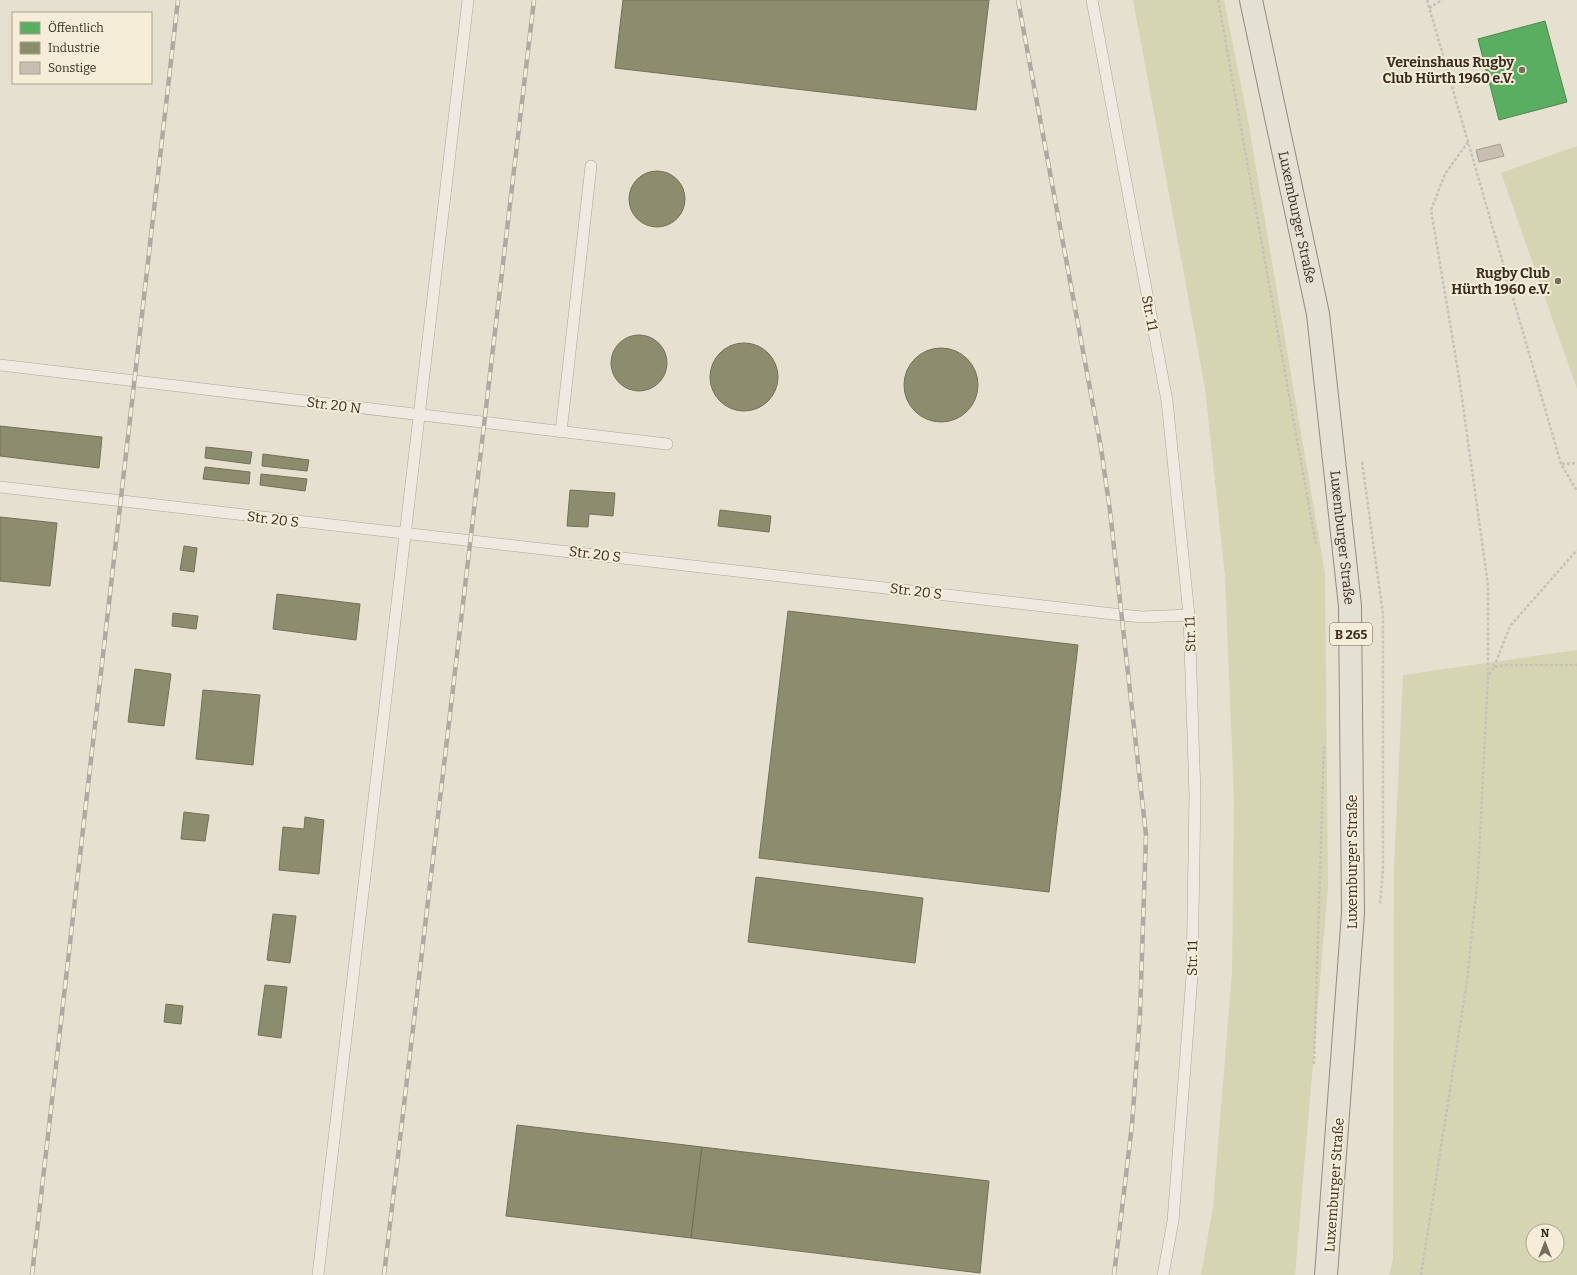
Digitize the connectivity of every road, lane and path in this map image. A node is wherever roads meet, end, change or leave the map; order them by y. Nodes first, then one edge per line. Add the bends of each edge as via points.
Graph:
1 (468, 0) edge
2 (1092, 0) edge
3 (1218, 0) edge
4 (1251, 0) edge
5 (1427, 0) edge
6 (1442, 0) edge
7 (1429, 8) junction
8 (1468, 142) junction
9 (591, 166) dead end
10 (0, 365) edge
11 (418, 415) junction
12 (562, 432) junction
13 (667, 444) dead end
14 (1561, 464) junction
15 (1577, 464) edge
16 (0, 487) edge
17 (1577, 491) edge
18 (405, 534) junction
19 (1317, 550) dead end
20 (1577, 550) edge
21 (1189, 615) junction
22 (1577, 665) edge
23 (1494, 667) junction
24 (1488, 677) junction
25 (1324, 740) dead end
26 (1314, 1067) dead end
27 (318, 1275) edge
28 (1163, 1275) edge
29 (1326, 1275) edge
30 (1421, 1275) edge

1 - 11 lane
2 - 21 lane, Str. 11 via 1167,401
3 - 19 path
4 - 29 main road, Luxemburger Straße / B 265 via 1318,314 1350,606 1353,913
5 - 7 path
6 - 7 path
7 - 8 path
8 - 14 path
8 - 24 path via 1445,174 1431,210 1459,377 1488,584
9 - 12 lane
10 - 11 lane, Str. 20 N
11 - 12 lane, Str. 20 N
11 - 18 lane
12 - 13 lane, Str. 20 N
14 - 15 path
14 - 17 path
16 - 18 lane, Str. 20 S
18 - 21 lane, Str. 20 S via 1122,615
18 - 27 lane
20 - 23 path via 1510,626
21 - 28 lane, Str. 11 via 1195,795 1192,976 1173,1221
22 - 23 path
23 - 24 path
24 - 30 path via 1478,875 1467,981
25 - 26 path

